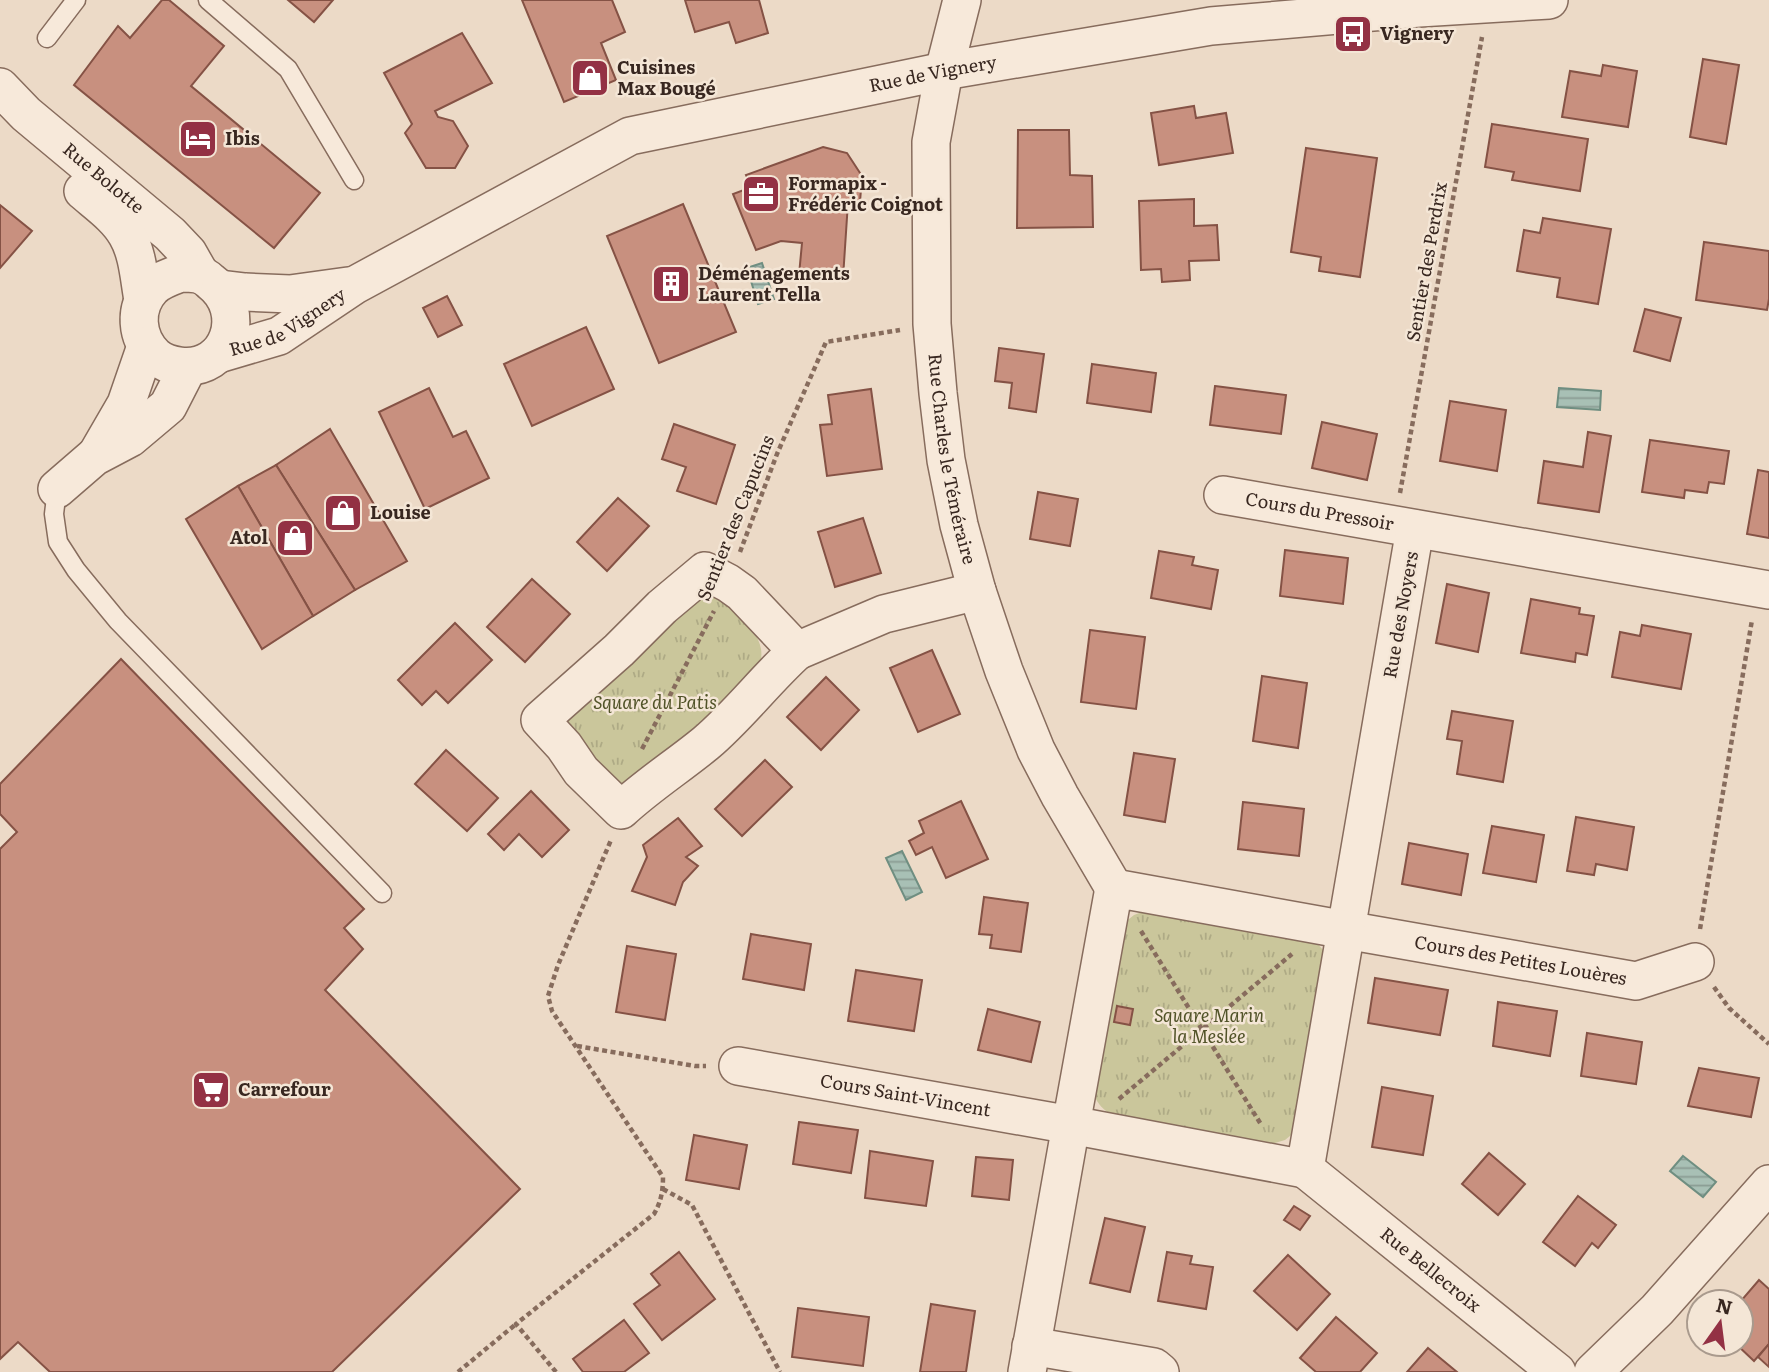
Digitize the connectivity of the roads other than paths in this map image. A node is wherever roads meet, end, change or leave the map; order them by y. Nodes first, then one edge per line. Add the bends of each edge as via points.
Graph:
1 (76, 0) edge
2 (208, 0) edge
3 (962, 0) edge
4 (1549, 0) edge
5 (47, 38) dead end
6 (944, 71) junction
7 (0, 87) edge
8 (0, 125) edge
9 (354, 180) dead end
10 (210, 282) junction
11 (355, 285) junction
12 (143, 300) junction
13 (146, 346) junction
14 (203, 361) junction
15 (94, 457) junction
16 (57, 489) joint
17 (1223, 495) dead end
18 (1405, 527) junction
19 (1763, 589) edge
20 (977, 591) junction
21 (797, 651) junction
22 (1114, 888) junction
23 (382, 892) dead end
24 (1336, 928) junction
25 (1695, 962) road end
26 (738, 1066) road end
27 (1079, 1126) junction
28 (1295, 1168) junction
29 (1769, 1184) edge
30 (1029, 1359) edge
31 (1160, 1372) edge
32 (1557, 1372) edge
33 (1593, 1372) edge

1 - 5 lane
2 - 9 lane via 288,69
3 - 6 street, Rue Charles le Téméraire
4 - 6 street, Rue de Vignery via 1211,26
6 - 11 street, Rue de Vignery via 630,136
6 - 20 street, Rue Charles le Téméraire via 931,142 932,324 946,460
7 - 10 street, Rue Bolotte via 26,114 170,233
8 - 12 street, Rue Bolotte via 111,215 126,233
10 - 11 street, Rue de Vignery via 245,292 290,294
10 - 12 street via 181,273 152,288
10 - 14 street via 230,308 232,325 228,341
11 - 14 street, Rue de Vignery via 279,335
12 - 13 street via 140,332
13 - 14 street via 172,365
13 - 15 street via 126,404
14 - 15 street via 168,406 130,438
15 - 16 street
16 - 23 lane via 58,542 76,570 118,621
17 - 18 street, Cours du Pressoir
18 - 19 street, Rue des Noyers
18 - 24 street, Rue des Noyers
20 - 21 street via 884,614
20 - 22 street, Rue Charles le Téméraire via 1037,750
21 - 21 street via 742,593 705,571 540,720 580,771 621,810 707,742
22 - 24 street
22 - 27 street
24 - 25 street, Cours des Petites Louères via 1636,981
24 - 28 street
26 - 27 street, Cours Saint-Vincent
27 - 28 street
27 - 30 street
28 - 32 street, Rue Bellecroix
29 - 33 street via 1657,1310
30 - 31 street via 1154,1367

